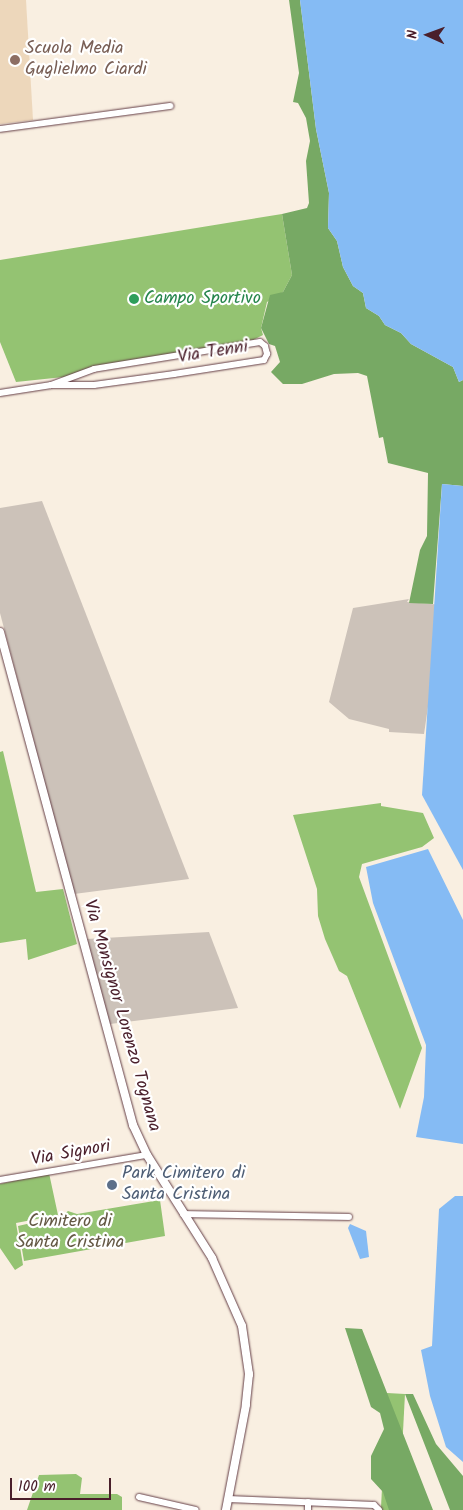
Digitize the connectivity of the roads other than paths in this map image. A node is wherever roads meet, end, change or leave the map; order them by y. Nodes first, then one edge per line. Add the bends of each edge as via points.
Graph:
1 (170, 106) dead end
2 (0, 129) edge
3 (82, 373) junction
4 (51, 385) junction
5 (84, 385) junction
6 (0, 393) edge
7 (0, 632) edge
8 (147, 1155) junction
9 (0, 1180) edge
10 (183, 1214) junction
11 (349, 1217) dead end
12 (139, 1497) dead end
13 (228, 1499) junction
14 (308, 1502) junction
15 (196, 1510) edge
16 (226, 1510) edge
17 (308, 1510) edge
18 (379, 1510) edge

1 - 2 street
3 - 4 street, Via Tenni
3 - 5 street
3 - 5 street, Via Tenni via 260,342 266,346 264,360
4 - 5 street, Via Tenni
4 - 6 street, Via Tenni
7 - 8 street, Via Monsignor Lorenzo Tognana via 114,1062
8 - 9 street, Via Signori
8 - 10 street, Via Monsignor Lorenzo Tognana
10 - 11 street
10 - 13 street, Via Monsignor Lorenzo Tognana via 212,1258 242,1326 249,1374
12 - 15 street
13 - 14 street
13 - 16 street, Via Monsignor Lorenzo Tognana
14 - 17 street
14 - 18 street via 374,1505

